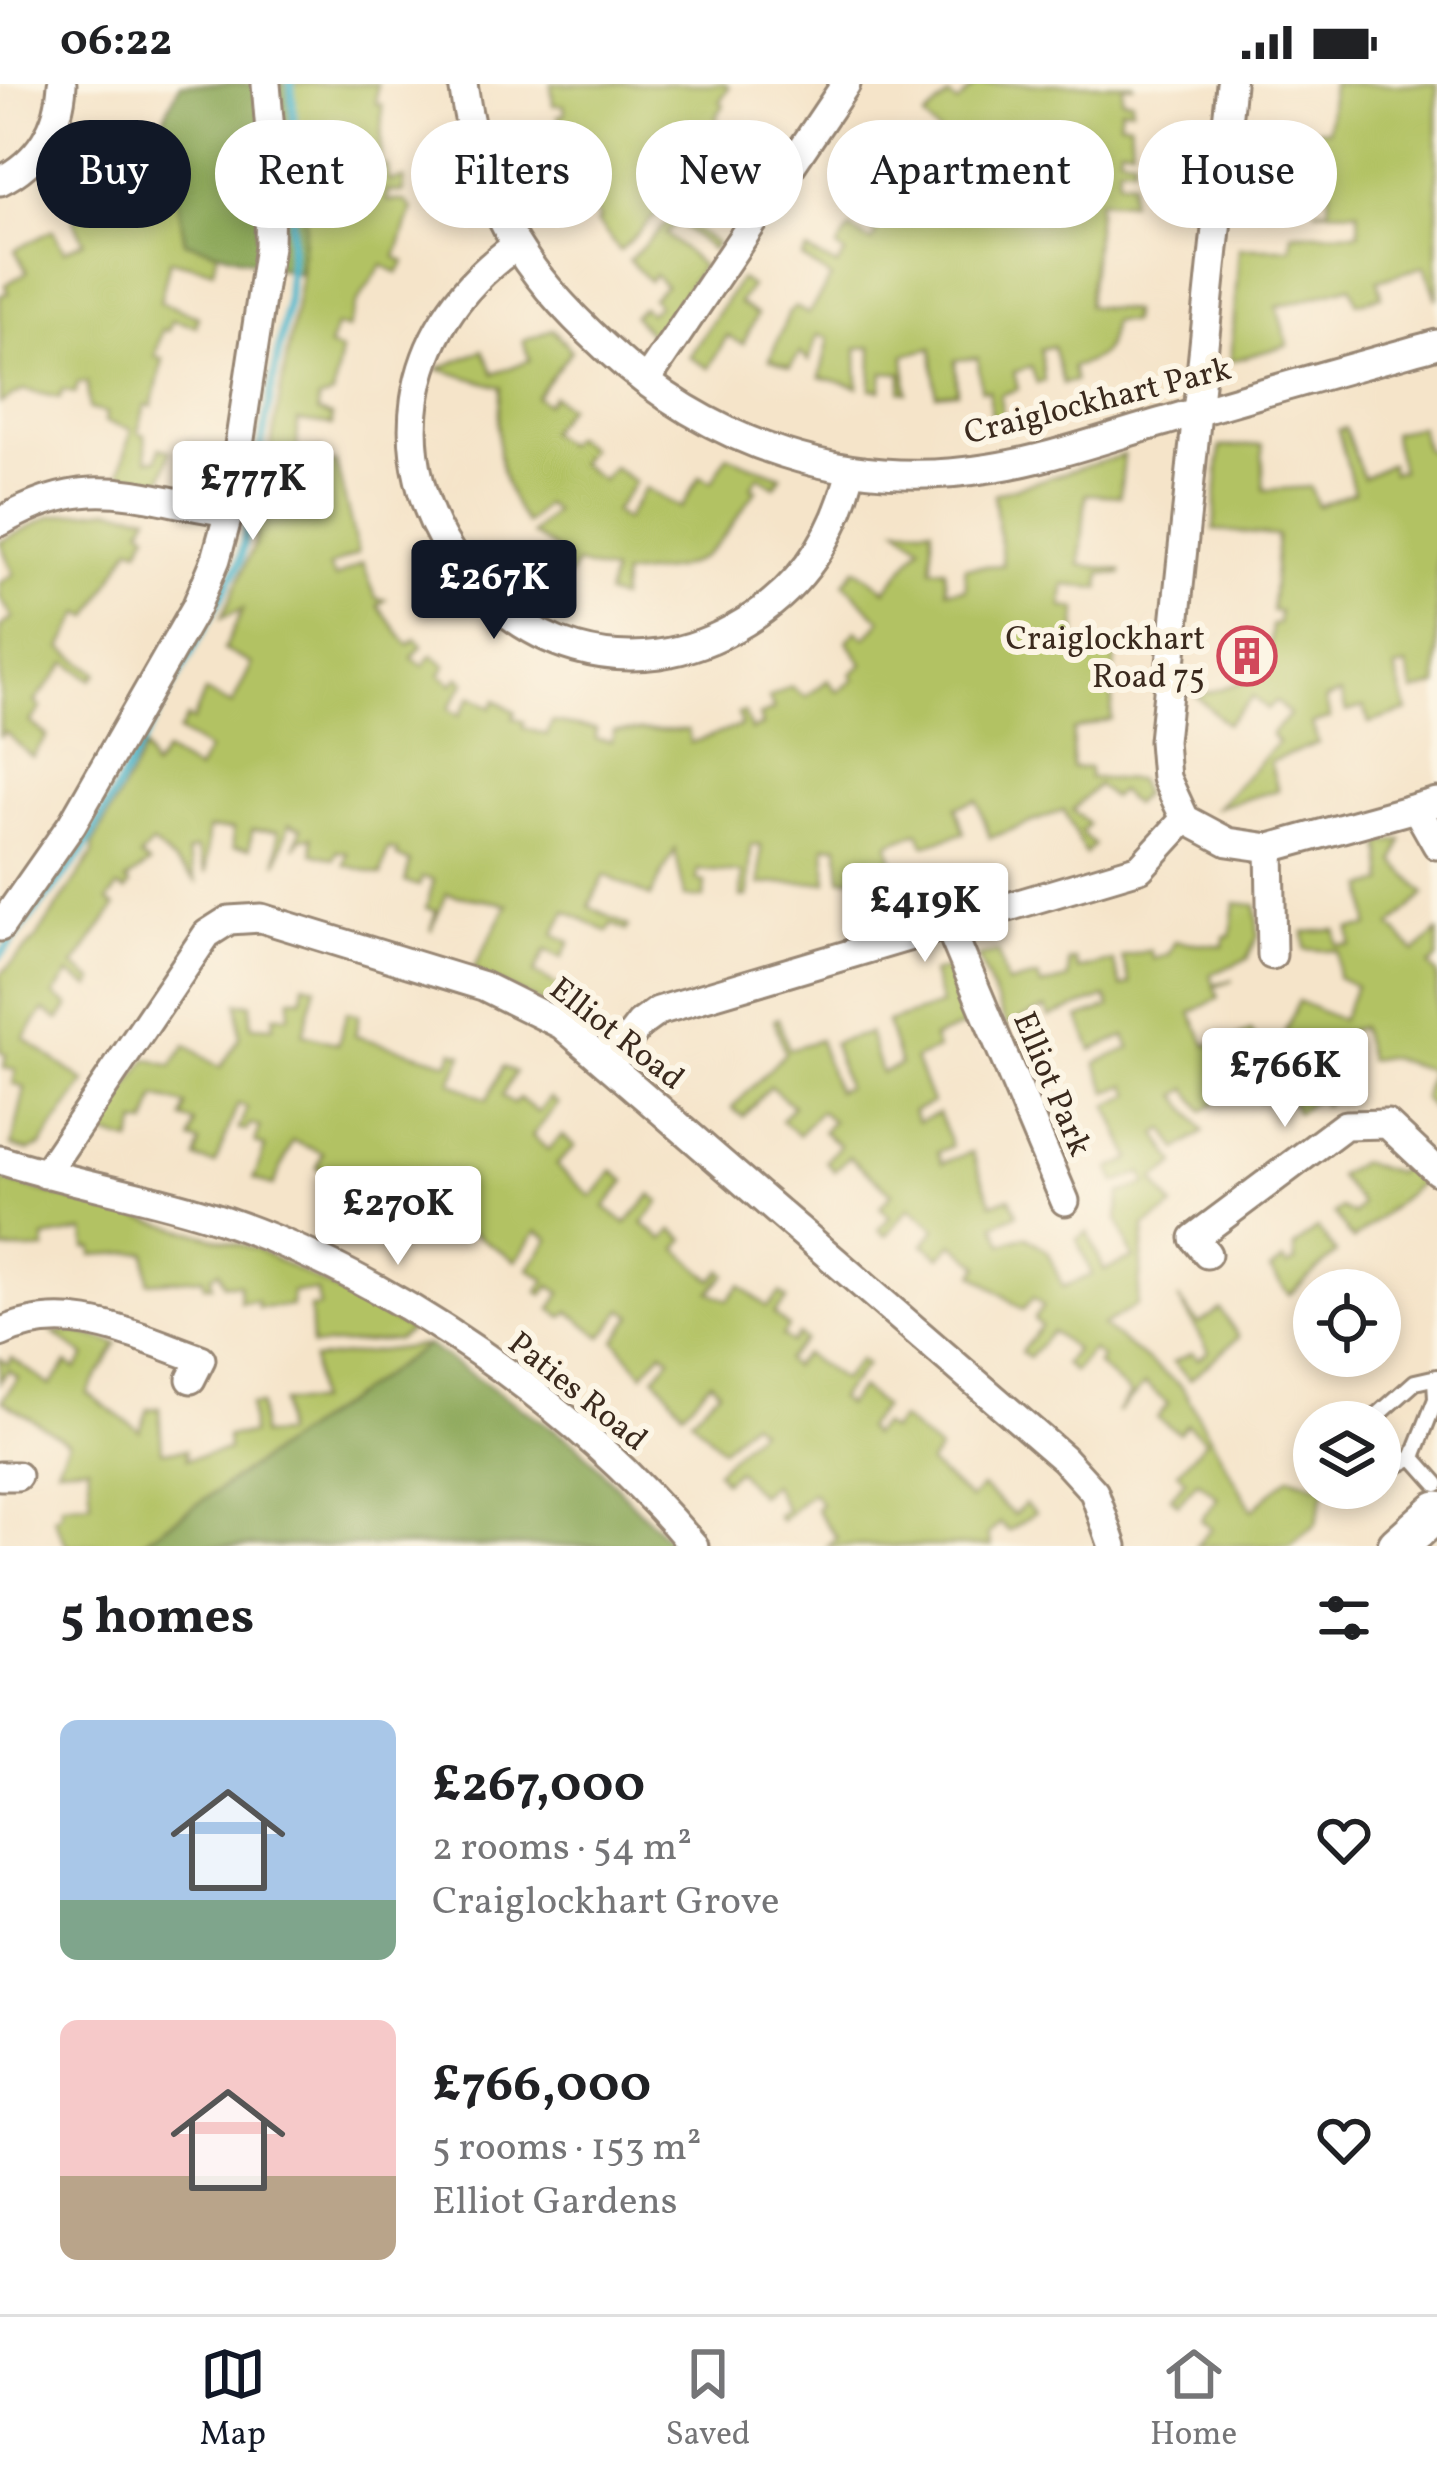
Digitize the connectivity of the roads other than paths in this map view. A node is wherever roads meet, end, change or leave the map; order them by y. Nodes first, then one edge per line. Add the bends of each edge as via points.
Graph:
1 (62, 84) edge
2 (266, 84) edge
3 (463, 84) edge
4 (846, 84) edge
5 (1231, 84) edge
6 (0, 182) edge
7 (514, 247) junction
8 (1437, 344) edge
9 (646, 381) junction
10 (1196, 412) junction
11 (851, 470) junction
12 (229, 512) junction
13 (0, 522) edge
14 (1427, 805) edge
15 (1185, 819) junction
16 (1437, 845) edge
17 (1270, 848) junction
18 (949, 926) junction
19 (0, 927) edge
20 (1272, 956) dead end
21 (610, 1063) junction
22 (0, 1160) edge
23 (1437, 1171) edge
24 (45, 1174) junction
25 (1065, 1202) dead end
26 (1207, 1254) dead end
27 (0, 1333) edge
28 (204, 1364) dead end
29 (1436, 1378) edge
30 (1394, 1401) edge
31 (1413, 1457) junction
32 (1401, 1463) edge
33 (1437, 1484) edge
34 (1437, 1511) edge
35 (694, 1546) edge
36 (1113, 1546) edge
37 (1398, 1546) edge

1 - 6 street via 45,143
2 - 12 street via 269,246
3 - 7 street, Craiglockhart Park via 479,172
4 - 9 street
5 - 10 street
7 - 9 street, Craiglockhart Park via 558,302
7 - 11 street via 475,278 444,318 424,363 413,424 419,487 437,533 501,609 592,649 667,650 716,637 797,581 838,518
8 - 10 street, Craiglockhart Park
9 - 11 street, Craiglockhart Park via 758,447
10 - 11 street, Craiglockhart Park via 986,469
10 - 15 street via 1163,741 1166,778
12 - 13 street via 83,490
12 - 19 street via 196,607 72,824
14 - 16 street
14 - 17 street
15 - 17 street via 1228,842
15 - 18 street via 1140,868
17 - 20 street
18 - 21 street via 658,1011
18 - 25 street, Elliot Park
21 - 24 street, Elliot Road via 505,994 243,917 207,934
21 - 36 street, Elliot Road via 1063,1458 1094,1492
22 - 24 street, Paties Road
23 - 26 street via 1388,1124 1345,1125 1194,1238
24 - 35 street, Paties Road via 218,1219 370,1288 573,1423
27 - 28 street via 44,1320 85,1320
29 - 30 lane via 1415,1382
29 - 31 lane
31 - 32 lane
31 - 33 lane
34 - 37 street

